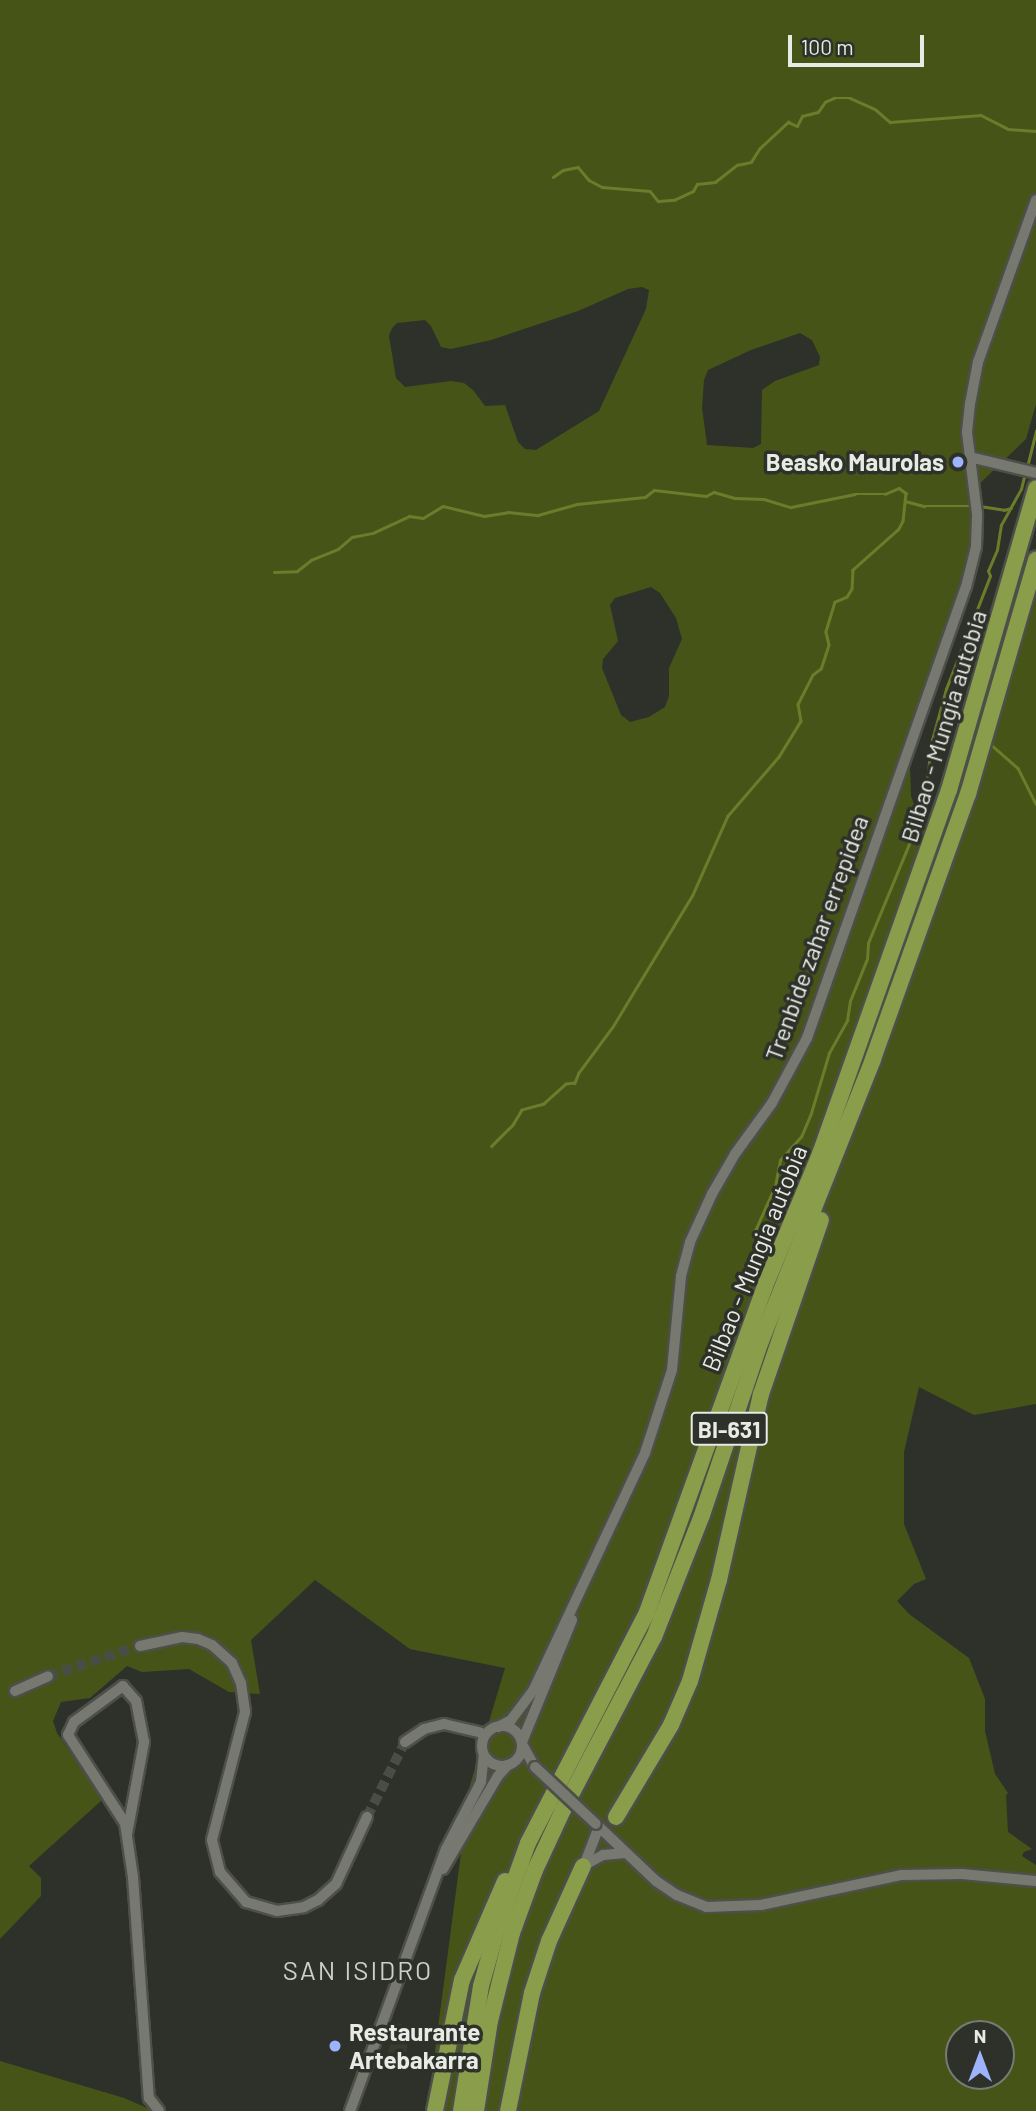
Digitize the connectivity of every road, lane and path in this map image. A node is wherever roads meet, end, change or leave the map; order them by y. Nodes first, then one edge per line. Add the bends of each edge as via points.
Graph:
1 (1036, 200) edge
2 (970, 457) junction
3 (1036, 473) edge
4 (1036, 488) edge
5 (1036, 560) edge
6 (848, 1123) junction
7 (579, 1597) junction
8 (140, 1646) tunnel mouth
9 (48, 1676) tunnel mouth
10 (15, 1691) dead end
11 (498, 1727) junction
12 (480, 1732) dead end
13 (405, 1742) tunnel mouth
14 (522, 1743) junction
15 (484, 1755) junction
16 (511, 1764) junction
17 (536, 1767) junction
18 (616, 1816) junction
19 (367, 1817) tunnel mouth
20 (597, 1826) junction
21 (127, 1834) junction
22 (528, 1843) junction
23 (626, 1853) junction
24 (583, 1866) junction
25 (1036, 1881) edge
26 (432, 1885) junction
27 (159, 2111) edge
28 (350, 2111) edge
29 (435, 2111) edge
30 (461, 2111) edge
31 (476, 2111) edge
32 (508, 2111) edge

1 - 2 street, Trenbide zahar errepidea via 978,362 969,413
2 - 3 street
2 - 7 street, Trenbide zahar errepidea via 976,547 966,587 807,1038 783,1086 735,1154 697,1223 681,1276 672,1370 661,1407
4 - 22 highway, Bilbao - Mungia autobia / BI-631 via 969,724 857,1052 752,1322 647,1612
5 - 6 highway, Bilbao - Mungia autobia / BI-631 via 954,832
6 - 18 highway via 846,1149 761,1394 719,1580 690,1681 671,1725
6 - 31 highway, Bilbao - Mungia autobia / BI-631 via 761,1341 702,1516 654,1637 535,1870 498,1984
7 - 11 street, Trenbide zahar errepidea via 524,1706
7 - 14 street, Trenbide zahar errepidea
8 - 19 street via 182,1637 198,1639 232,1664 241,1683 245,1712 212,1840 220,1872 246,1902 277,1911 318,1900 336,1884
9 - 10 street
11 - 14 street via 513,1730
11 - 15 street via 483,1740
12 - 13 street via 444,1724
14 - 16 street
14 - 17 street
15 - 16 street via 492,1763
15 - 26 street via 481,1782
16 - 17 street
16 - 26 street via 498,1776
17 - 20 street, bridge
18 - 20 street
18 - 23 street via 616,1833
20 - 23 street
20 - 24 street
21 - 21 street via 145,1742 136,1701 123,1686 74,1722 68,1735 125,1823
21 - 27 street via 149,2098
22 - 29 highway via 515,1860 462,1980
22 - 30 highway, Bilbao - Mungia autobia / BI-631 via 481,1986
23 - 24 street via 603,1855
23 - 25 street via 677,1895 725,1909 901,1875 962,1874
24 - 32 highway via 548,1941 532,1993
26 - 28 street

